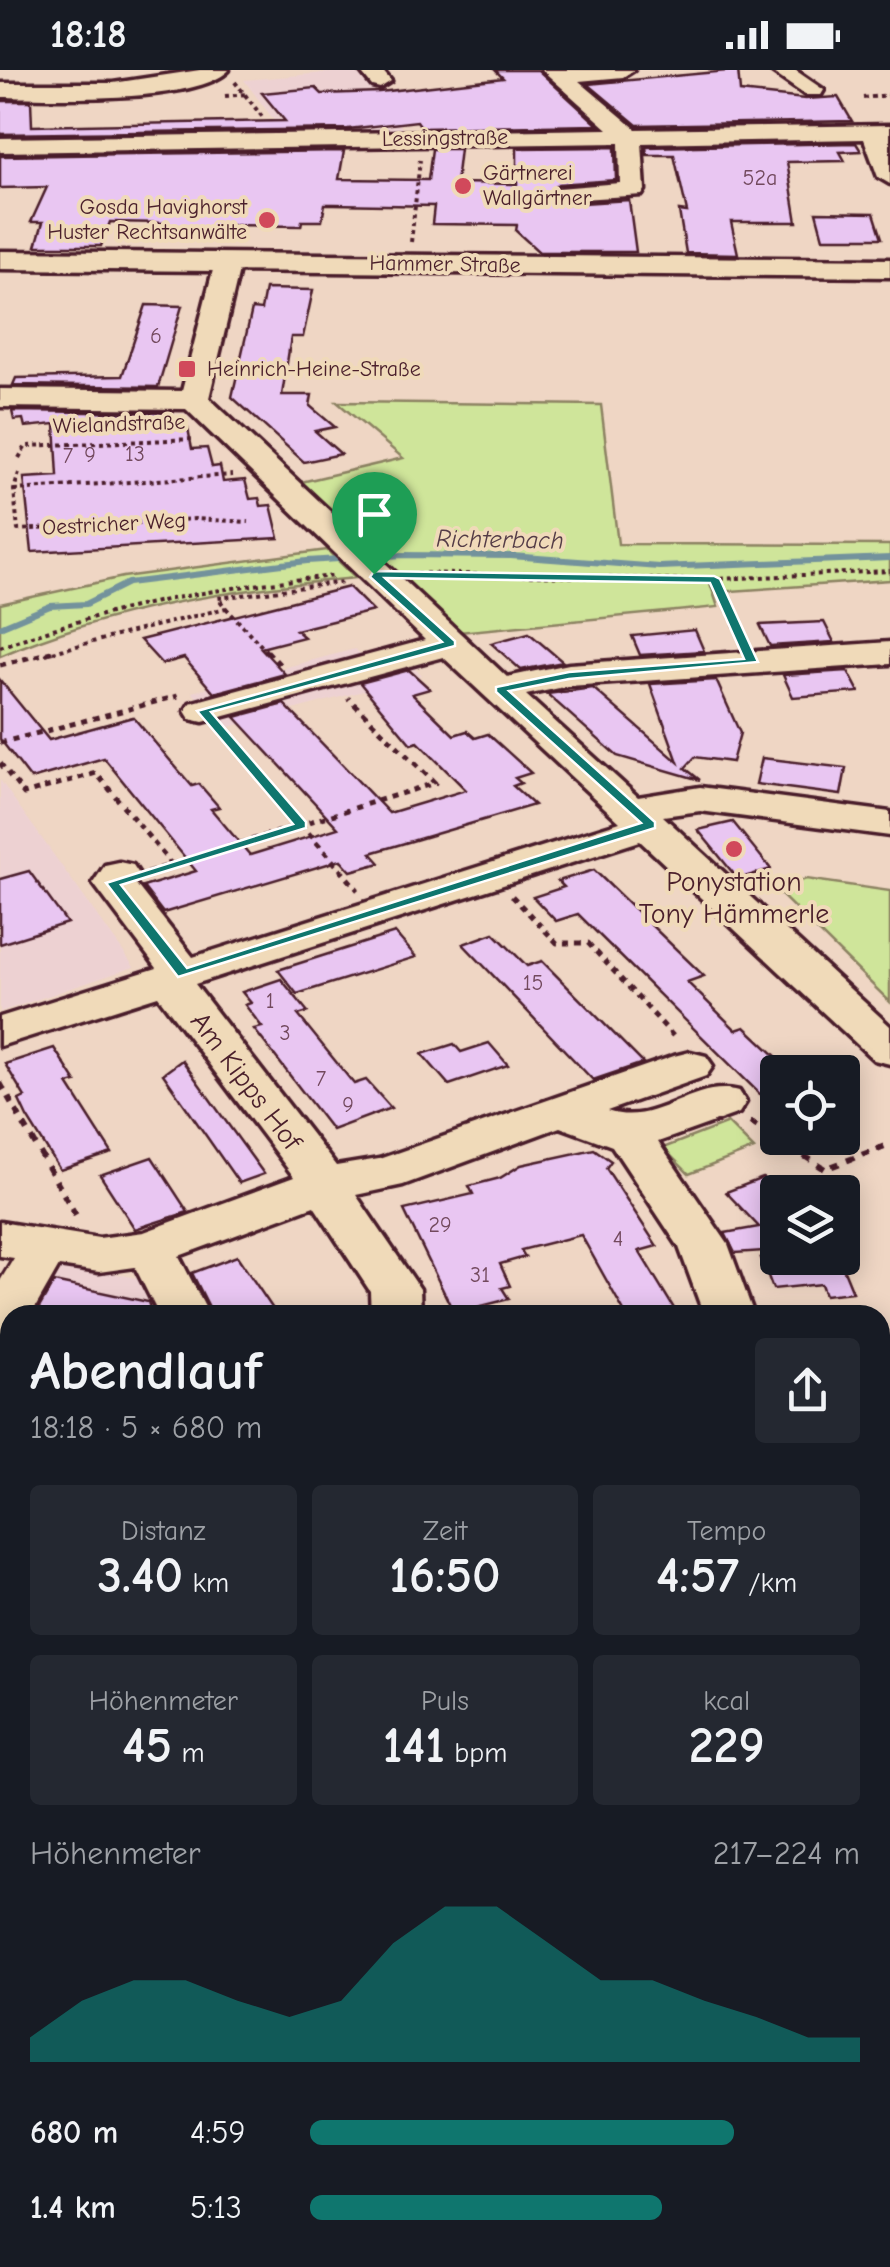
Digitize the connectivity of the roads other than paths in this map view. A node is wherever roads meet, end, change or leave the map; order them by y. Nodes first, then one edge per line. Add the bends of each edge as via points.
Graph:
1 (623, 70) edge
2 (780, 70) edge
3 (216, 71) edge
4 (557, 73) edge
5 (68, 80) edge
6 (0, 90) edge
7 (813, 90) dead end
8 (882, 132) edge
9 (630, 136) junction
10 (0, 144) edge
11 (890, 177) edge
12 (567, 193) dead end
13 (0, 260) edge
14 (228, 262) junction
15 (890, 268) edge
16 (0, 398) edge
17 (194, 400) junction
18 (450, 644) junction
19 (890, 653) edge
20 (500, 689) junction
21 (203, 711) road end
22 (642, 817) junction
23 (890, 824) edge
24 (116, 878) road end
25 (176, 976) junction
26 (0, 1032) edge
27 (890, 1050) edge
28 (560, 1111) junction
29 (629, 1135) junction
30 (324, 1184) junction
31 (22, 1243) edge
32 (150, 1248) junction
33 (5, 1305) edge
34 (179, 1305) edge
35 (396, 1305) edge
36 (725, 1305) edge

1 - 4 street
2 - 7 street
3 - 5 street via 167,84
4 - 9 street
5 - 6 street
8 - 9 street, Lessingstraße
8 - 11 street
9 - 10 street, Lessingstraße
9 - 12 street via 633,190
13 - 14 main road, Hammer Straße
14 - 15 main road, Hammer Straße
14 - 17 street
16 - 17 street
17 - 18 street
18 - 20 street
18 - 21 street
19 - 20 street via 569,676
20 - 22 street
22 - 23 street via 700,799
22 - 25 street via 378,914
22 - 27 street
24 - 25 street, Am Kipps Hof
25 - 26 street
25 - 30 street, Am Kipps Hof
28 - 29 street
28 - 29 street via 676,1071 709,1107
28 - 30 street via 386,1174
29 - 36 street via 703,1244
30 - 32 street
30 - 35 street, Am Kipps Hof via 395,1290
31 - 32 street via 99,1254
31 - 33 street
32 - 34 street

